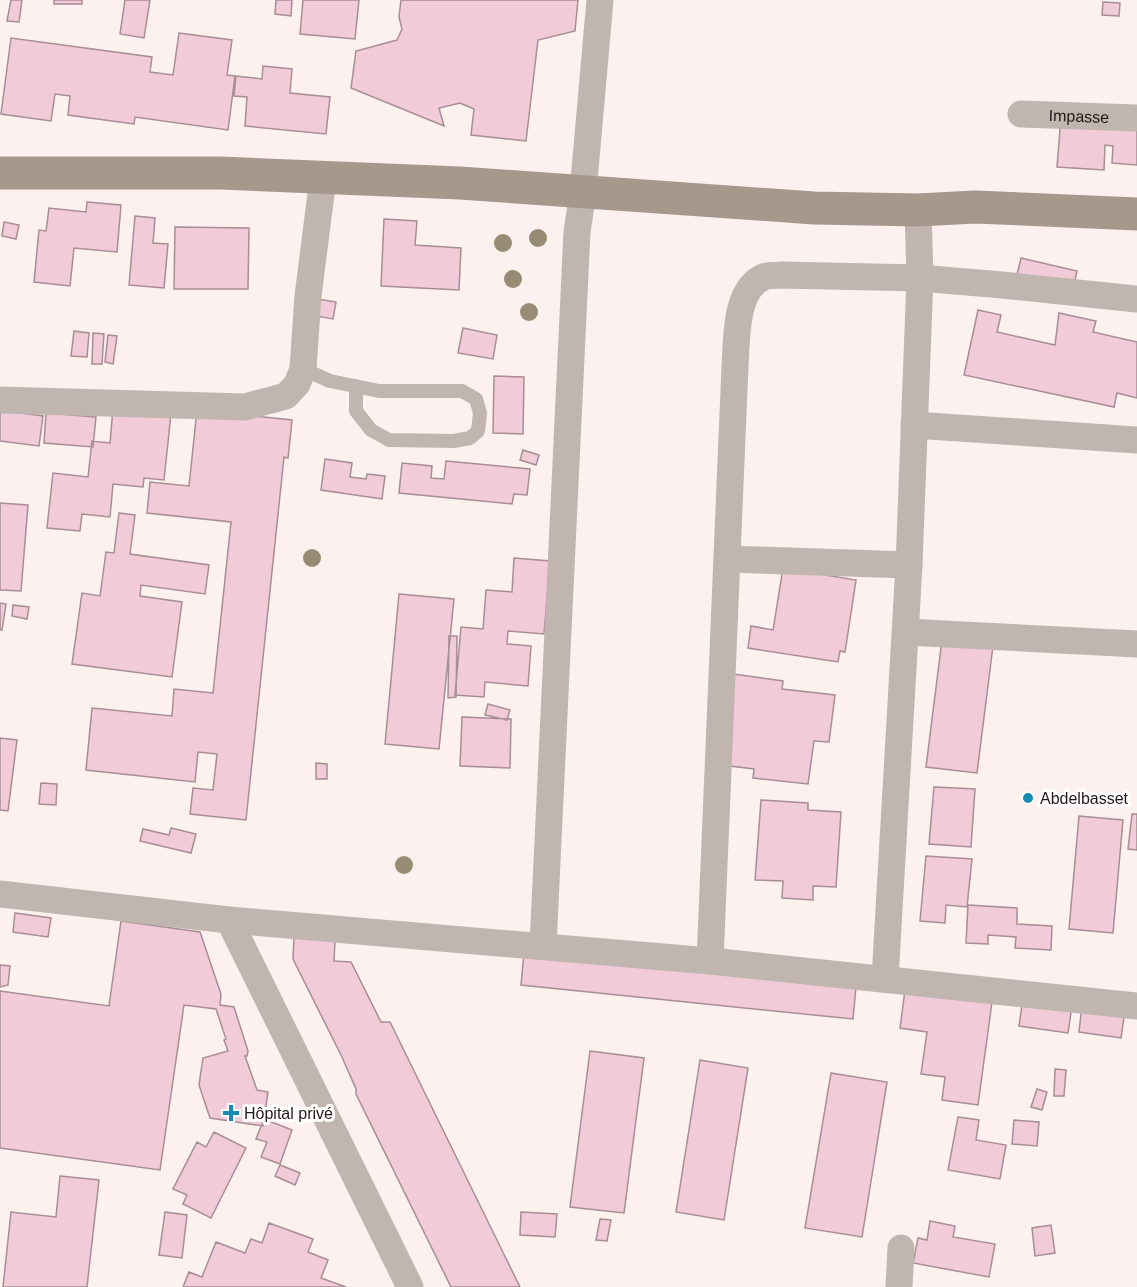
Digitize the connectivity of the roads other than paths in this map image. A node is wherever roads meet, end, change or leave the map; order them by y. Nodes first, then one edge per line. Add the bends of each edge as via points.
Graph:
1 (600, 0) edge
2 (1021, 114) dead end
3 (1137, 118) edge
4 (0, 173) edge
5 (323, 178) junction
6 (583, 192) junction
7 (918, 210) junction
8 (1137, 214) edge
9 (920, 278) junction
10 (1137, 299) edge
11 (303, 369) junction
12 (356, 386) junction
13 (0, 400) edge
14 (914, 425) junction
15 (1137, 440) edge
16 (728, 559) junction
17 (909, 565) junction
18 (906, 632) junction
19 (1137, 644) edge
20 (0, 894) edge
21 (229, 920) junction
22 (543, 946) junction
23 (710, 961) junction
24 (885, 979) junction
25 (1137, 1006) edge
26 (901, 1248) dead end
27 (410, 1287) edge
28 (899, 1287) edge

1 - 6 street
2 - 3 street, Impasse
4 - 5 main road via 220,172
5 - 6 main road
5 - 11 street
6 - 7 main road via 814,208
6 - 22 street via 577,232
7 - 8 main road via 975,207
7 - 9 street
9 - 10 street
9 - 14 street
9 - 16 street via 767,276 746,294 737,347
11 - 12 lane via 330,381
11 - 13 street via 286,396 246,407
12 - 12 lane via 379,391 462,391 476,399 480,413 478,431 470,438 454,441 389,440 371,430 357,411
14 - 15 street
14 - 17 street
16 - 17 street
16 - 23 street
17 - 18 street
18 - 19 street
18 - 24 street
20 - 21 street
21 - 22 street
21 - 27 street
22 - 23 street
23 - 24 street
24 - 25 street
26 - 28 street

